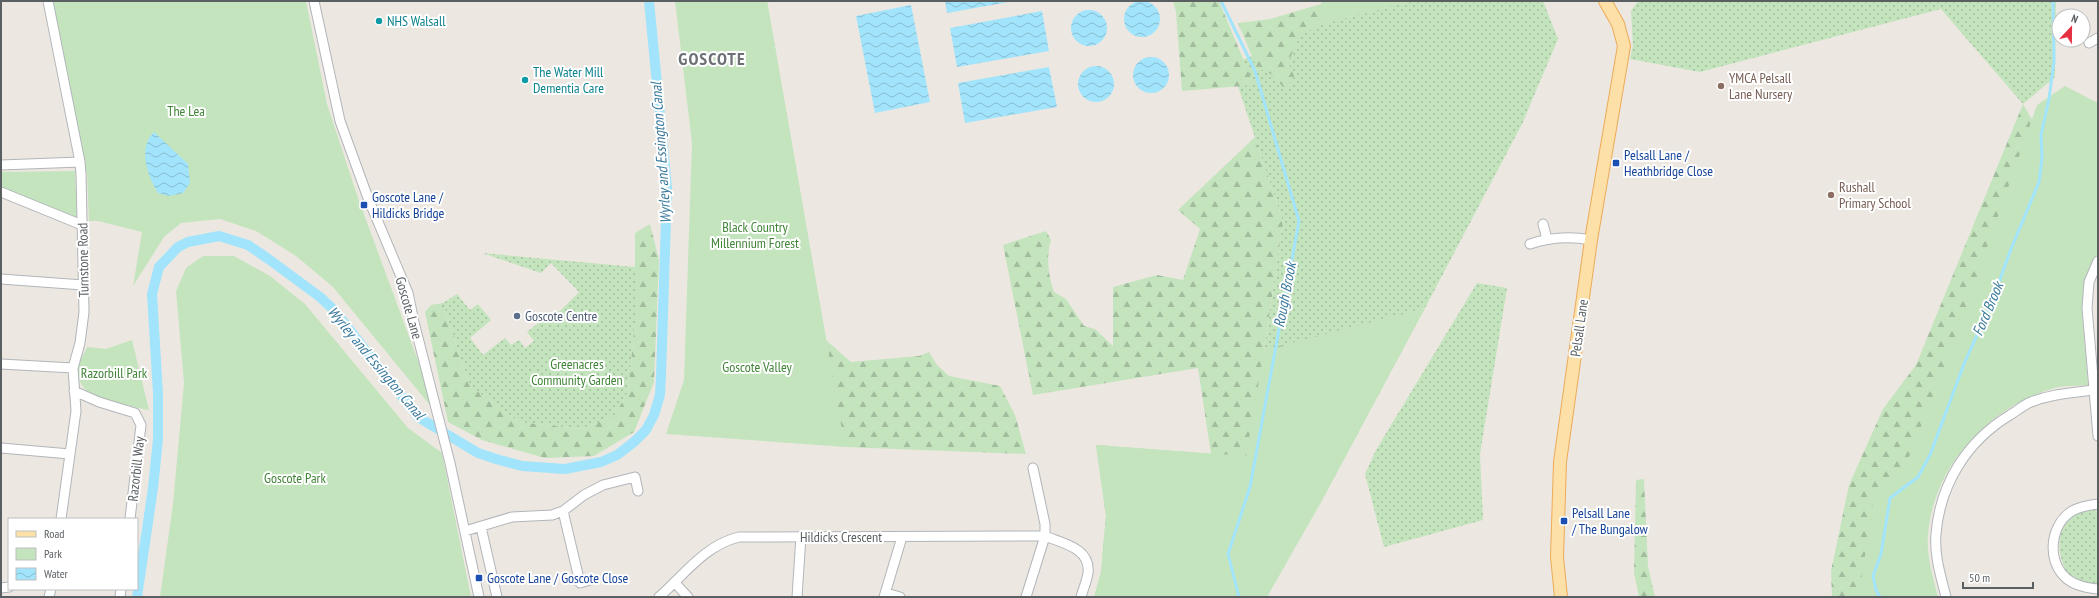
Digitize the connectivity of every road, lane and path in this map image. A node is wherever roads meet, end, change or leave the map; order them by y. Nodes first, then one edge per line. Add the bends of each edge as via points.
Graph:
1 (48, 1) edge
2 (314, 1) edge
3 (1605, 1) edge
4 (80, 162) junction
5 (1, 166) edge
6 (1, 192) edge
7 (1543, 224) dead end
8 (82, 225) junction
9 (1547, 239) junction
10 (1591, 240) junction
11 (1530, 244) dead end
12 (2098, 261) edge
13 (1, 279) edge
14 (84, 285) junction
15 (2095, 357) edge
16 (1, 364) edge
17 (73, 368) junction
18 (74, 390) junction
19 (2093, 390) junction
20 (2098, 436) edge
21 (1, 448) edge
22 (70, 454) junction
23 (1033, 468) dead end
24 (638, 492) dead end
25 (2098, 504) edge
26 (563, 511) junction
27 (61, 518) edge
28 (130, 518) edge
29 (481, 526) junction
30 (465, 531) junction
31 (801, 536) junction
32 (1045, 536) junction
33 (902, 537) junction
34 (590, 580) dead end
35 (675, 583) junction
36 (2098, 589) edge
37 (885, 595) edge
38 (479, 597) edge
39 (497, 597) edge
40 (659, 597) edge
41 (688, 597) edge
42 (797, 597) edge
43 (900, 597) edge
44 (1026, 597) edge
45 (1081, 597) edge
46 (1561, 597) edge
47 (1946, 597) edge

1 - 4 street, Turnstone Road
2 - 30 street, Goscote Lane via 340,121 368,198 408,293
3 - 10 main road, Pelsall Lane via 1617,24 1624,46
4 - 5 street
4 - 8 street, Turnstone Road
6 - 8 street
7 - 9 street
8 - 14 street, Turnstone Road
9 - 10 street via 1563,237
9 - 11 street
10 - 46 main road, Pelsall Lane via 1560,462 1556,557
12 - 15 street via 2089,282 2087,308
13 - 14 street
14 - 17 street, Turnstone Road via 80,343
15 - 19 street
16 - 17 street
17 - 18 street, Turnstone Road
18 - 22 street, Turnstone Road via 76,411
18 - 28 street, Razorbill Way via 99,402 135,413 141,425
19 - 20 street
19 - 47 street via 2055,394 2030,403 2000,421 1979,439 1956,467 1941,500 1936,535 1938,566
21 - 22 street
22 - 27 street, Turnstone Road
23 - 32 street via 1045,524
24 - 26 street via 635,477 623,479 584,494
25 - 36 street via 2073,510 2063,519 2054,537 2053,547 2064,577 2086,588
26 - 29 street via 552,515 512,517
26 - 34 street via 580,583
29 - 30 street
29 - 39 street
30 - 38 street, Goscote Lane
31 - 33 street, Hildicks Crescent
31 - 35 street, Hildicks Crescent via 739,537 724,541 710,548
31 - 42 street
32 - 33 street, Hildicks Crescent
32 - 44 street
32 - 45 street via 1080,550 1086,559 1088,573
33 - 37 street
35 - 40 street, Hildicks Crescent
35 - 41 street
37 - 43 street

